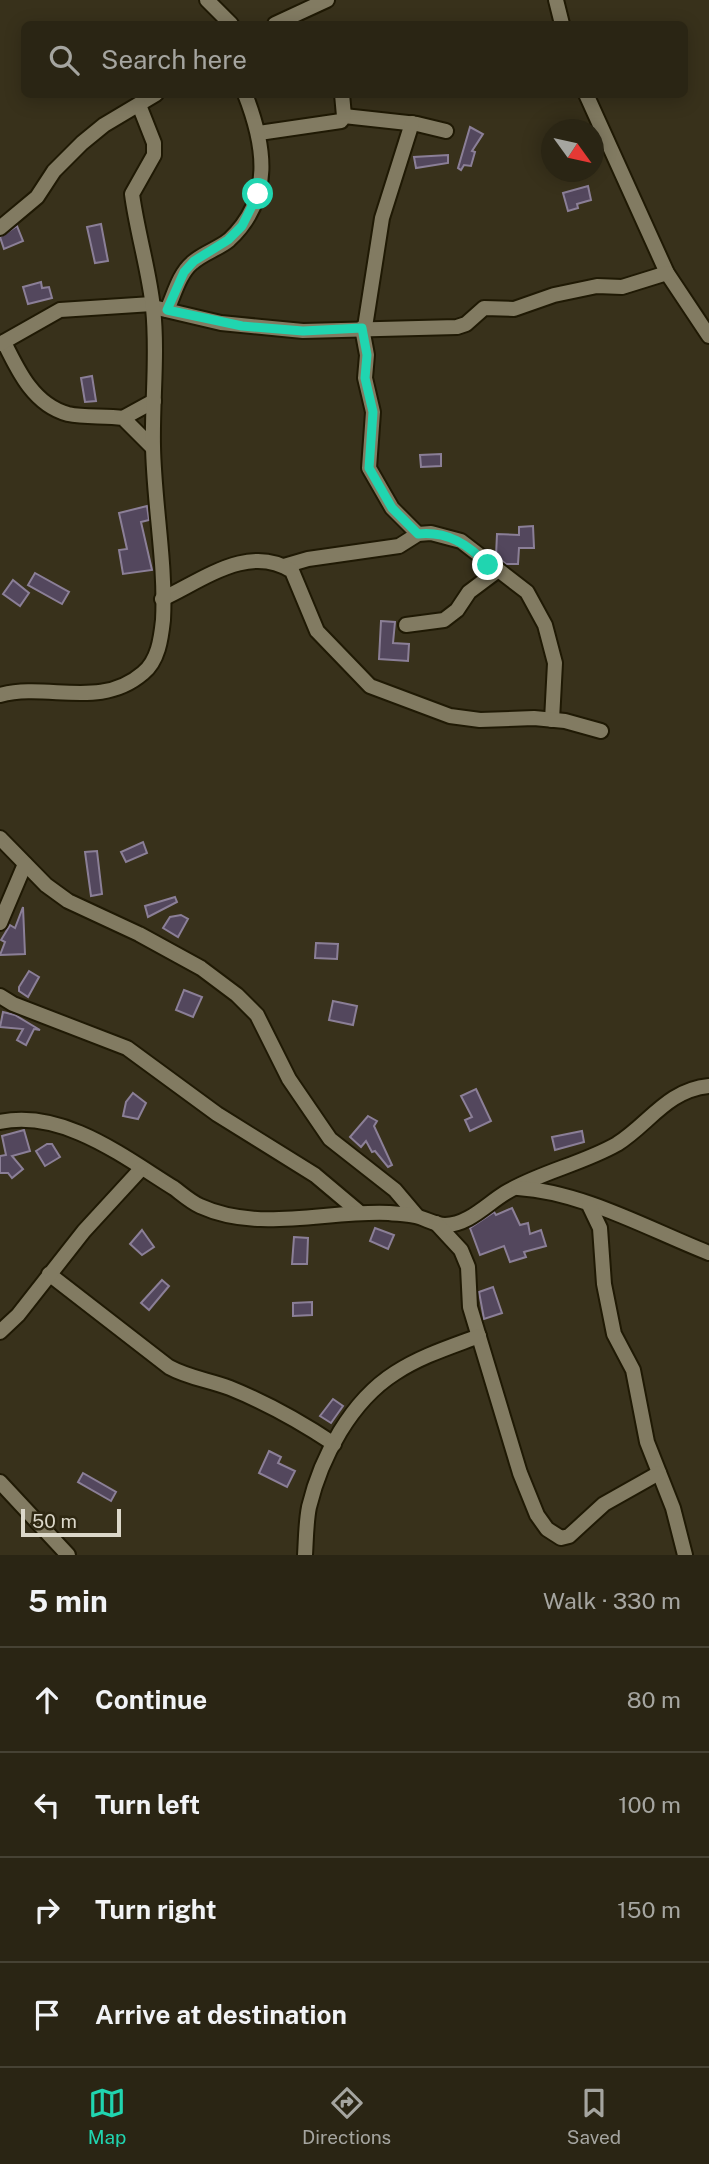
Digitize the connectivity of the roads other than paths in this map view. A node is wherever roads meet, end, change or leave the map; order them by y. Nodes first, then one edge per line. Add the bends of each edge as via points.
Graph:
1 (207, 0) edge
2 (556, 0) edge
3 (323, 1) edge
4 (228, 21) edge
5 (281, 21) edge
6 (561, 21) edge
7 (150, 98) edge
8 (246, 98) edge
9 (342, 98) edge
10 (588, 98) edge
11 (139, 105) junction
12 (344, 116) junction
13 (412, 123) junction
14 (446, 131) dead end
15 (259, 133) junction
16 (0, 229) edge
17 (667, 273) junction
18 (158, 307) junction
19 (363, 328) junction
20 (709, 336) edge
21 (2, 343) edge
22 (154, 401) junction
23 (123, 418) junction
24 (153, 448) junction
25 (418, 534) junction
26 (284, 566) junction
27 (497, 571) junction
28 (162, 599) junction
29 (406, 625) dead end
30 (0, 695) edge
31 (552, 720) junction
32 (601, 731) dead end
33 (0, 838) edge
34 (25, 864) junction
35 (0, 923) edge
36 (0, 996) edge
37 (709, 1086) edge
38 (0, 1122) edge
39 (141, 1169) junction
40 (516, 1188) junction
41 (589, 1205) junction
42 (359, 1212) junction
43 (417, 1216) junction
44 (436, 1223) junction
45 (709, 1253) edge
46 (49, 1274) junction
47 (0, 1332) edge
48 (479, 1336) junction
49 (334, 1444) junction
50 (659, 1474) junction
51 (0, 1482) edge
52 (68, 1555) edge
53 (305, 1555) edge
54 (685, 1555) edge

1 - 4 street
2 - 6 street
3 - 5 street
7 - 11 street
8 - 15 street
9 - 12 street
10 - 17 street
11 - 16 street via 82,143 54,171 37,197
11 - 18 street via 154,155 132,194
12 - 13 street
12 - 15 street via 334,124
13 - 14 street
13 - 19 street via 382,218
15 - 18 street via 263,164 258,194 242,226 194,261
17 - 19 street via 622,287 597,286 554,295 514,309 484,308 457,327
17 - 20 street
18 - 19 street via 242,326 303,331
18 - 21 street via 60,310
18 - 22 street
19 - 25 street via 365,378 373,412 369,468 392,508
21 - 23 street via 27,385 48,405 67,414
22 - 23 street
22 - 24 street
23 - 24 street
24 - 28 street
25 - 26 street via 399,546
25 - 27 street via 461,541
26 - 28 street via 269,560 237,563
26 - 31 street via 297,577 317,631 370,687 450,716
27 - 29 street via 469,592 452,616
27 - 31 street via 527,592 545,625 555,663
28 - 30 street via 158,652 149,668 126,684 87,695 13,691
31 - 32 street
33 - 34 street
34 - 35 street
34 - 43 street via 68,901 201,968 237,995 257,1015 289,1079 330,1139 394,1190
36 - 42 street via 127,1048 217,1114 314,1175
37 - 40 street via 662,1104 616,1144
38 - 39 street via 26,1120 76,1132 124,1155
39 - 42 street via 198,1205 222,1214 255,1219
39 - 46 street
40 - 41 street via 547,1190
40 - 44 street via 464,1221
41 - 45 street
41 - 50 street via 600,1228 607,1308 614,1334 633,1370 647,1442
42 - 43 street
43 - 44 street
44 - 48 street via 461,1250
46 - 47 street
46 - 49 street via 169,1367 243,1393
48 - 49 street via 393,1374 355,1411
48 - 50 street via 520,1473 537,1515 555,1536 569,1536 604,1504
49 - 53 street via 322,1463 309,1509
50 - 54 street
51 - 52 street

